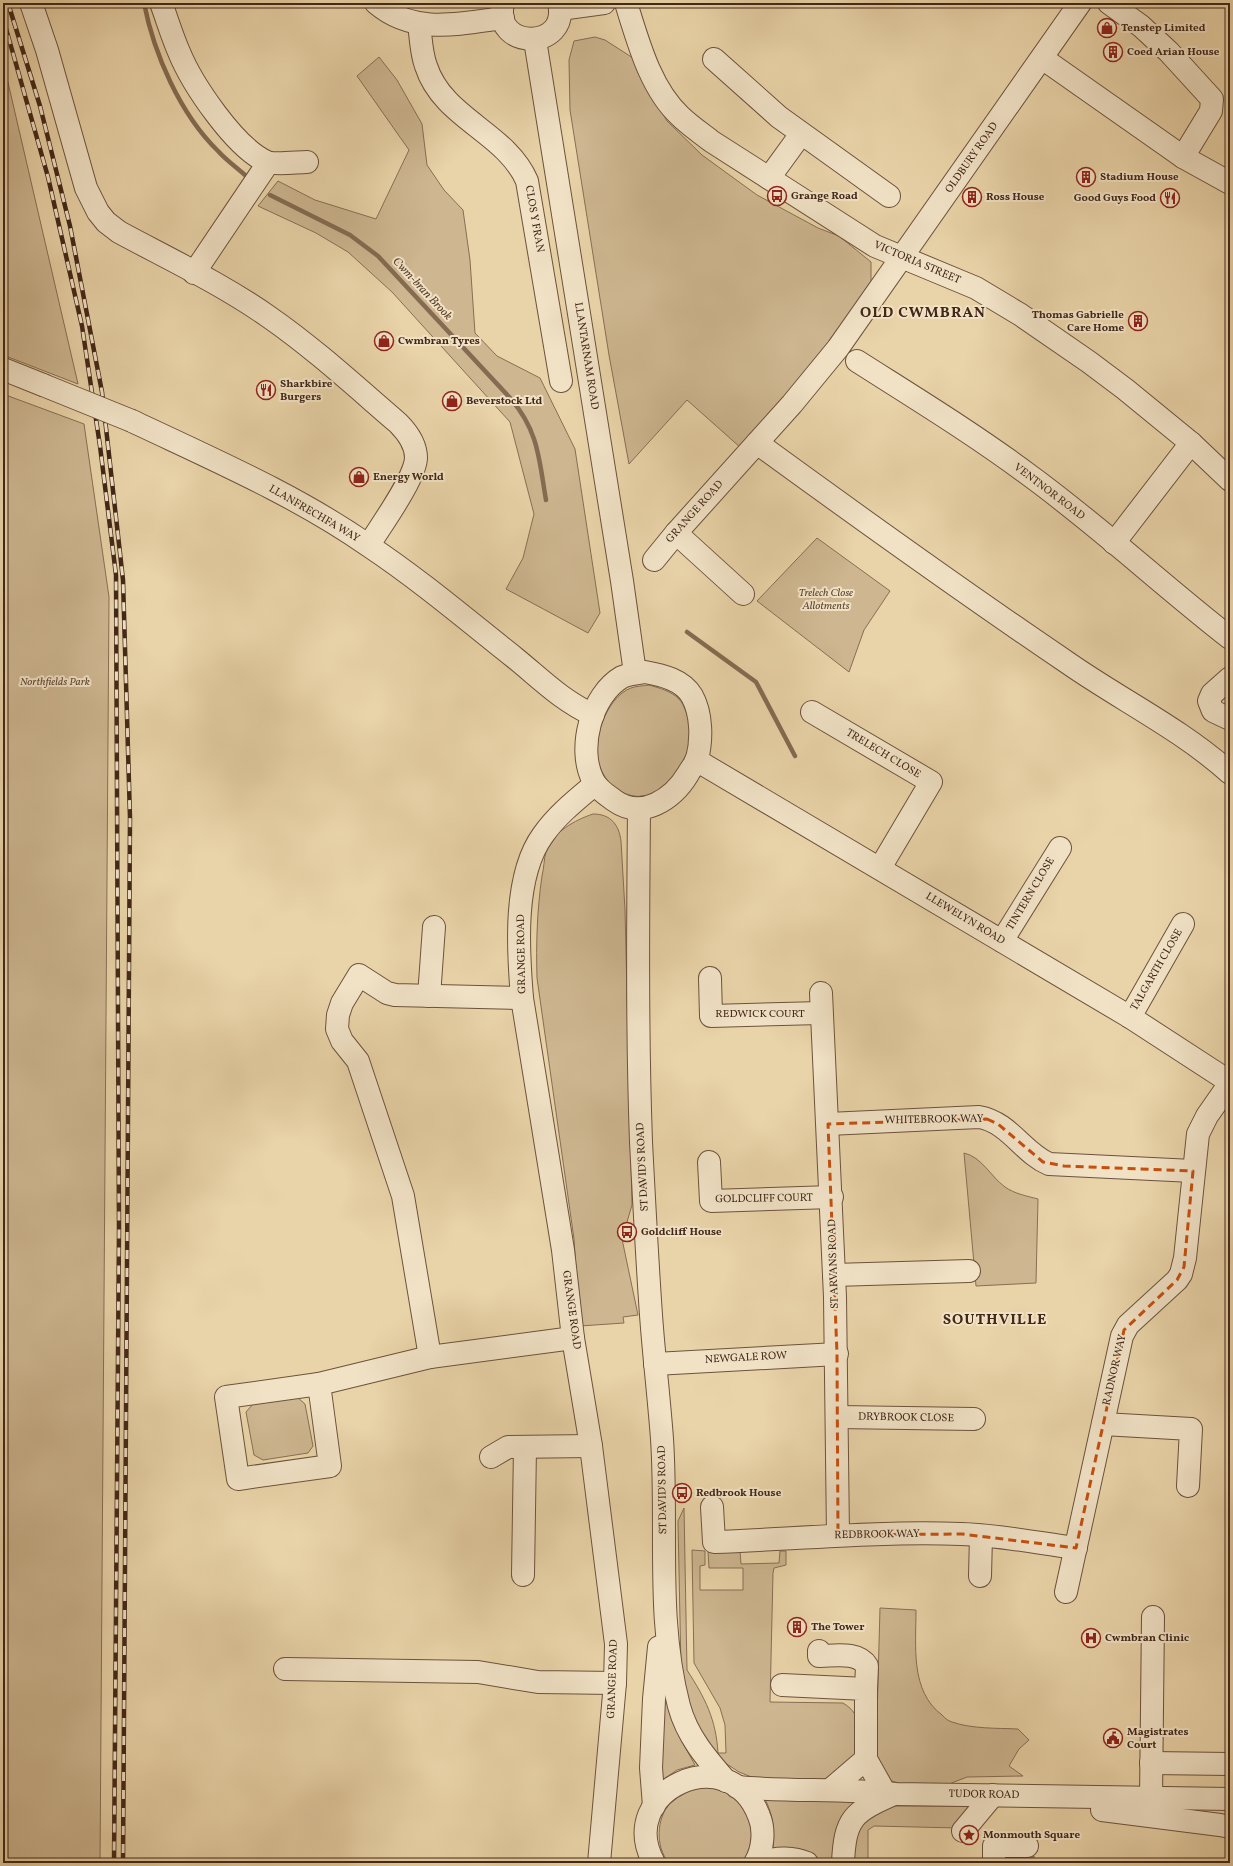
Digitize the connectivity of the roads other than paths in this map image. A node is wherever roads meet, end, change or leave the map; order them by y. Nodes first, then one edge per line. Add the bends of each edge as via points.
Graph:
1 (31, 3) edge
2 (161, 3) edge
3 (604, 3) edge
4 (626, 3) edge
5 (1080, 3) edge
6 (1109, 3) edge
7 (390, 6) edge
8 (560, 6) edge
9 (503, 11) edge
10 (419, 24) junction
11 (535, 40) junction
12 (1042, 58) junction
13 (714, 59) dead end
14 (801, 134) junction
15 (1183, 157) junction
16 (307, 162) dead end
17 (268, 163) junction
18 (769, 178) junction
19 (1230, 183) edge
20 (889, 196) dead end
21 (902, 259) junction
22 (194, 273) junction
23 (858, 361) dead end
24 (3, 369) edge
25 (561, 381) dead end
26 (757, 443) junction
27 (1191, 443) junction
28 (1230, 480) edge
29 (676, 533) junction
30 (1114, 543) junction
31 (369, 545) junction
32 (654, 560) dead end
33 (743, 594) dead end
34 (1230, 638) edge
35 (635, 673) junction
36 (1230, 678) edge
37 (812, 712) dead end
38 (593, 715) junction
39 (1230, 719) edge
40 (696, 760) junction
41 (1230, 773) edge
42 (595, 784) junction
43 (639, 809) junction
44 (1060, 848) dead end
45 (880, 868) junction
46 (1183, 924) dead end
47 (434, 927) dead end
48 (1002, 941) junction
49 (710, 978) dead end
50 (429, 996) junction
51 (522, 998) junction
52 (821, 1003) joint
53 (1130, 1017) junction
54 (1230, 1083) edge
55 (828, 1124) junction
56 (710, 1162) dead end
57 (1193, 1171) junction
58 (832, 1198) junction
59 (969, 1271) dead end
60 (834, 1275) junction
61 (573, 1338) junction
62 (837, 1354) junction
63 (430, 1357) junction
64 (655, 1364) junction
65 (319, 1384) junction
66 (837, 1417) junction
67 (974, 1419) dead end
68 (1103, 1424) junction
69 (591, 1446) junction
70 (525, 1447) junction
71 (490, 1458) dead end
72 (1188, 1486) dead end
73 (712, 1507) dead end
74 (838, 1535) junction
75 (982, 1536) junction
76 (1076, 1548) junction
77 (523, 1575) dead end
78 (980, 1576) dead end
79 (1066, 1592) dead end
80 (664, 1596) junction
81 (1153, 1617) dead end
82 (819, 1651) dead end
83 (285, 1669) dead end
84 (615, 1683) junction
85 (782, 1685) dead end
86 (866, 1689) junction
87 (866, 1759) junction
88 (1151, 1763) junction
89 (1230, 1764) edge
90 (732, 1784) junction
91 (830, 1790) junction
92 (890, 1793) junction
93 (993, 1795) junction
94 (1072, 1798) junction
95 (1150, 1799) junction
96 (1230, 1799) edge
97 (654, 1806) junction
98 (1230, 1828) edge
99 (963, 1831) dead end
100 (988, 1841) dead end
101 (1027, 1846) dead end
102 (650, 1860) edge
103 (599, 1863) edge
104 (755, 1863) edge
105 (763, 1863) edge
106 (807, 1863) edge
107 (843, 1863) edge
108 (988, 1863) edge
109 (994, 1863) edge

1 - 22 street via 86,188 98,212 118,232
2 - 17 street via 182,58 228,130
3 - 8 street
4 - 18 street, VICTORIA STREET via 644,58 655,82 674,110 711,141
5 - 12 street, OLDBURY ROAD
6 - 15 street via 1141,26 1169,52 1212,100 1212,111
7 - 10 street
8 - 11 street via 556,25 547,35
9 - 10 street via 444,26
9 - 11 street via 512,32 527,40
10 - 25 street, CLOS Y FRAN via 425,66 438,91 451,106 512,156 527,181
11 - 35 street, LLANTARNAM ROAD
12 - 15 street
12 - 21 street, OLDBURY ROAD
13 - 14 street
14 - 18 street
14 - 20 street
15 - 19 street
16 - 17 street
17 - 22 street
18 - 21 street, VICTORIA STREET via 859,237
21 - 26 street, GRANGE ROAD via 838,348
21 - 27 street, VICTORIA STREET via 976,288 1007,306 1089,362
22 - 31 street via 290,332 398,423 409,436 416,457 413,470
23 - 30 street, VENTNOR ROAD via 1023,470
24 - 31 street, LLANFRECHFA WAY, bridge via 132,420 258,482
26 - 29 street, GRANGE ROAD
26 - 41 street via 1069,664 1145,712
27 - 28 street, VICTORIA STREET
27 - 30 street
29 - 32 street, GRANGE ROAD
29 - 33 street
30 - 34 street, VENTNOR ROAD
31 - 38 street, LLANFRECHFA WAY via 562,698
35 - 38 street via 622,677 610,686 599,700
35 - 40 street via 662,675 677,682 692,696 698,713 700,733
36 - 39 street via 1212,694 1209,701 1213,711
37 - 45 street, TRELECH CLOSE via 931,782
38 - 42 street via 587,743 590,775
40 - 43 street via 679,788 666,799
40 - 45 street, LLEWELYN ROAD
42 - 43 street via 619,804
42 - 51 street, GRANGE ROAD via 572,803 543,835 530,860 521,912
43 - 64 street, ST DAVID'S ROAD via 638,1000 641,1142
44 - 48 street, TINTERN CLOSE
45 - 48 street, LLEWELYN ROAD
46 - 53 street, TALGARTH CLOSE
47 - 50 street
48 - 53 street, LLEWELYN ROAD
49 - 52 street, REDWICK COURT via 711,1016
50 - 51 street
50 - 63 street via 387,993 359,975 342,1003 337,1022 339,1036 358,1061 403,1196
51 - 61 street, GRANGE ROAD via 563,1250
52 - 55 street, ST ARVANS ROAD
53 - 54 street, LLEWELYN ROAD
54 - 57 street, RADNOR WAY via 1200,1128
55 - 57 street, WHITEBROOK WAY via 979,1117 998,1124 1036,1158 1049,1164
55 - 58 street, ST ARVANS ROAD
56 - 58 street, GOLDCLIFF COURT via 710,1201
57 - 68 street, RADNOR WAY via 1185,1258 1181,1274 1124,1330
58 - 60 street, ST ARVANS ROAD
59 - 60 street
60 - 62 street, ST ARVANS ROAD
61 - 63 street
61 - 69 street, GRANGE ROAD
62 - 64 street, NEWGALE ROW
62 - 66 street, ST ARVANS ROAD
63 - 65 street
64 - 80 street, ST DAVID'S ROAD via 664,1472
65 - 65 street via 226,1397 238,1479 330,1466
66 - 67 street, DRYBROOK CLOSE
66 - 74 street, ST ARVANS ROAD
68 - 72 street via 1191,1429
68 - 76 street, RADNOR WAY
69 - 70 street
69 - 84 street, GRANGE ROAD via 615,1638
70 - 71 street via 505,1448
70 - 77 street
73 - 74 street, REDBROOK WAY via 714,1542
74 - 75 street, REDBROOK WAY
75 - 76 street, REDBROOK WAY
75 - 78 street
76 - 79 street, RADNOR WAY
80 - 90 street, ST DAVID'S ROAD via 671,1674 679,1709 701,1753
80 - 97 street, ST DAVID'S ROAD via 650,1768
81 - 88 street
82 - 86 street via 819,1656 850,1656 861,1659 867,1666
83 - 84 street via 478,1672 538,1682
84 - 103 street, GRANGE ROAD
85 - 86 street
86 - 87 street
87 - 91 street
87 - 92 street
88 - 89 street
88 - 95 street
90 - 91 street, TUDOR ROAD via 769,1789
90 - 97 street, ST DAVID'S ROAD via 703,1776 680,1782 665,1792
90 - 104 street, ST DAVID'S ROAD via 752,1801 761,1820 761,1847
91 - 92 street, TUDOR ROAD
92 - 93 street, TUDOR ROAD
92 - 107 street via 856,1814 849,1824 845,1834
93 - 94 street, TUDOR ROAD
93 - 99 street
94 - 95 street, TUDOR ROAD
94 - 98 street via 1090,1808 1103,1811
95 - 96 street, TUDOR ROAD
97 - 102 street, ST DAVID'S ROAD via 648,1821 646,1838
100 - 108 street
101 - 109 street via 994,1846
105 - 106 street via 782,1858

